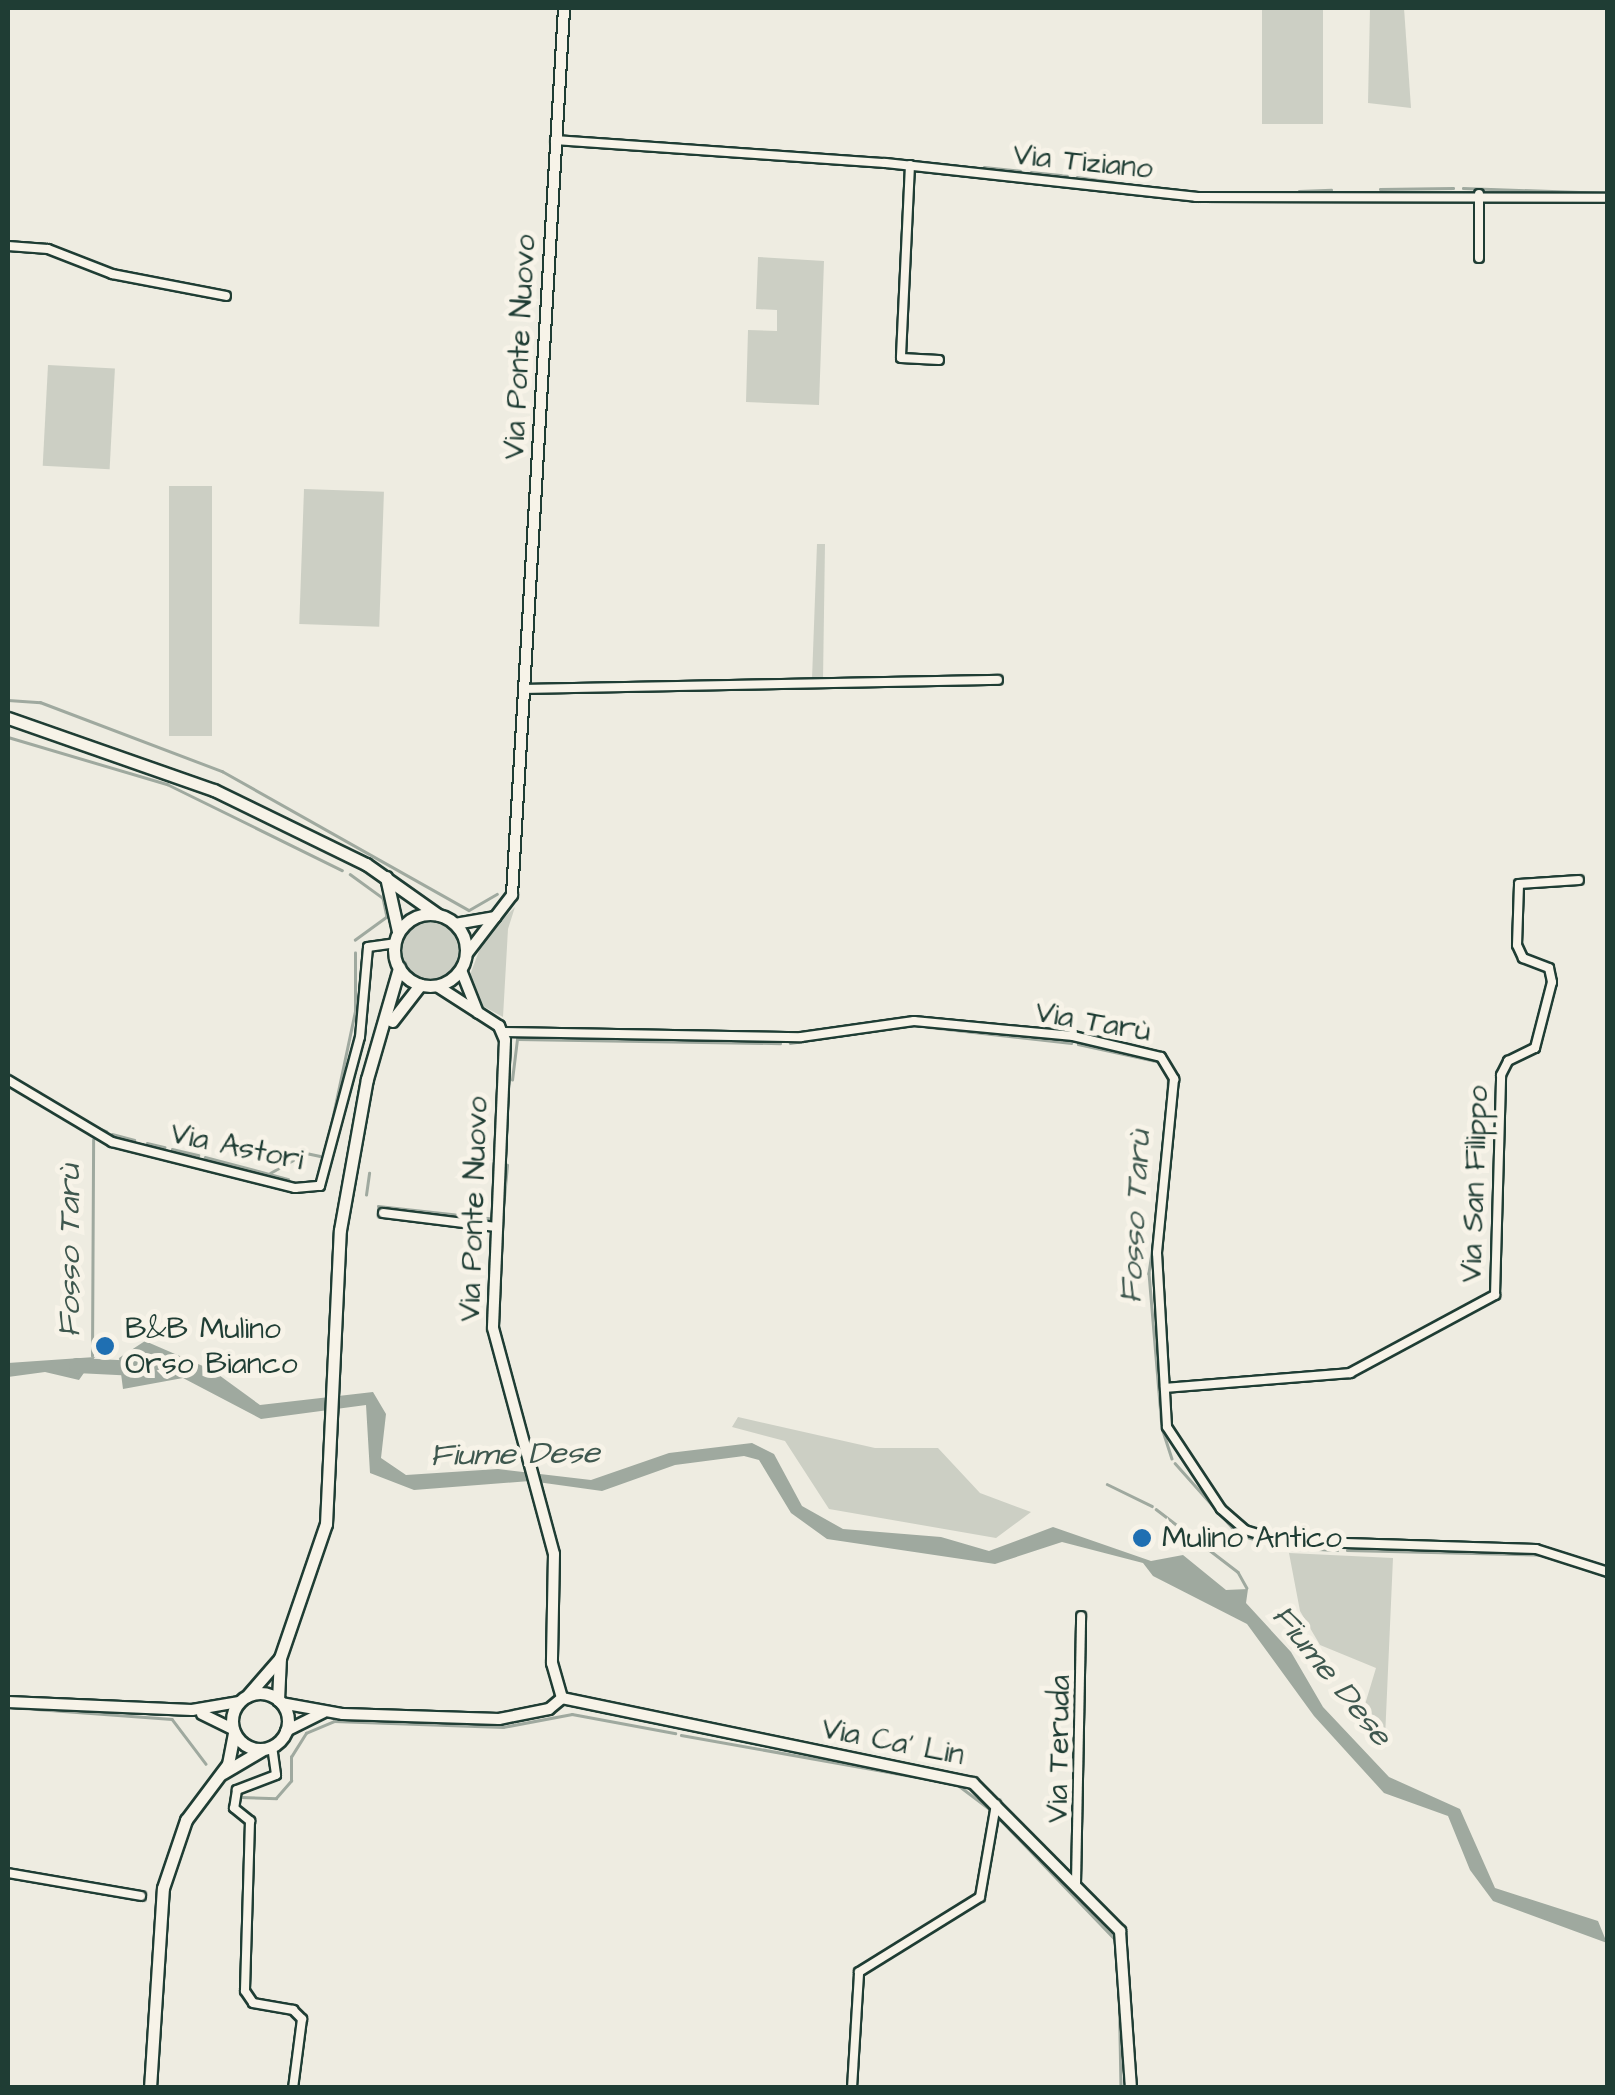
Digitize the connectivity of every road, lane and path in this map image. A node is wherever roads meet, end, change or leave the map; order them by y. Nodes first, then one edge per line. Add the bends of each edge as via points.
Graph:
1 (564, 8) edge
2 (555, 140) junction
3 (910, 165) junction
4 (1479, 194) junction
5 (1608, 198) edge
6 (8, 246) edge
7 (1479, 258) dead end
8 (226, 296) dead end
9 (939, 360) dead end
10 (998, 680) dead end
11 (526, 689) junction
12 (8, 718) edge
13 (386, 877) junction
14 (1578, 880) dead end
15 (438, 915) junction
16 (496, 917) junction
17 (454, 924) junction
18 (397, 939) junction
19 (466, 955) junction
20 (399, 968) junction
21 (461, 970) junction
22 (420, 984) junction
23 (437, 986) junction
24 (482, 1018) junction
25 (504, 1032) junction
26 (378, 1047) junction
27 (8, 1080) edge
28 (383, 1213) dead end
29 (496, 1227) junction
30 (1165, 1388) junction
31 (1608, 1572) edge
32 (1080, 1616) dead end
33 (280, 1658) junction
34 (562, 1698) junction
35 (243, 1699) junction
36 (280, 1701) junction
37 (8, 1702) edge
38 (192, 1710) junction
39 (325, 1712) junction
40 (234, 1731) junction
41 (286, 1731) junction
42 (268, 1747) junction
43 (223, 1774) junction
44 (993, 1809) junction
45 (8, 1874) edge
46 (1076, 1883) junction
47 (141, 1896) dead end
48 (150, 2088) edge
49 (293, 2088) edge
50 (852, 2088) edge
51 (1130, 2088) edge

1 - 2 street, Via Ponte Nuovo
2 - 3 street, Via Tiziano
2 - 11 street, Via Ponte Nuovo
3 - 4 street, Via Tiziano via 1196,198
3 - 9 street via 900,358
4 - 5 street, Via Tiziano
4 - 7 street
6 - 8 street via 48,249 112,274
10 - 11 street
11 - 16 street, Via Ponte Nuovo via 512,895
12 - 13 main road via 164,768
13 - 15 main road
13 - 18 main road
14 - 30 street, Via San Filippo via 1519,884 1518,944 1523,958 1549,968 1552,982 1534,1048 1508,1060 1501,1075 1495,1296 1350,1373
15 - 17 main road
15 - 18 main road via 414,918
16 - 17 street
16 - 19 street, Via Ponte Nuovo
17 - 19 main road
18 - 20 main road
18 - 27 street, Via Astori via 368,947 360,1036 320,1186 295,1188 112,1142
19 - 21 main road
20 - 22 main road
20 - 26 main road
21 - 23 main road
21 - 24 street
22 - 23 main road
22 - 26 main road
23 - 24 street
24 - 25 street
25 - 29 street, Via Ponte Nuovo
25 - 30 street, Via Tarù via 801,1037 901,1021 1074,1036 1161,1057 1174,1078 1156,1254
26 - 33 main road via 340,1230 322,1546
28 - 29 street
29 - 34 street, Via Ponte Nuovo via 493,1328 554,1554 552,1663
30 - 31 street, Via Tarù via 1175,1449 1244,1530 1355,1546 1536,1550
32 - 46 street, Via Teruda
33 - 35 main road
33 - 36 main road
34 - 39 street via 550,1709 500,1719
34 - 44 street, Via Ca' Lin via 944,1774 974,1783
35 - 36 main road
35 - 38 street
35 - 40 main road
36 - 39 street
36 - 41 main road
37 - 38 street
38 - 40 street
39 - 41 street
40 - 42 main road
40 - 43 main road
41 - 42 main road
42 - 43 main road
42 - 49 street via 276,1774 237,1790 234,1808 250,1821 245,1991 253,2003 293,2010 302,2019
43 - 48 main road via 186,1820 163,1888
44 - 46 street, Via Ca' Lin
44 - 50 street via 988,1882 980,1897 898,1954 863,1965
45 - 47 street
46 - 51 street, Via Ca' Lin via 1125,1940

